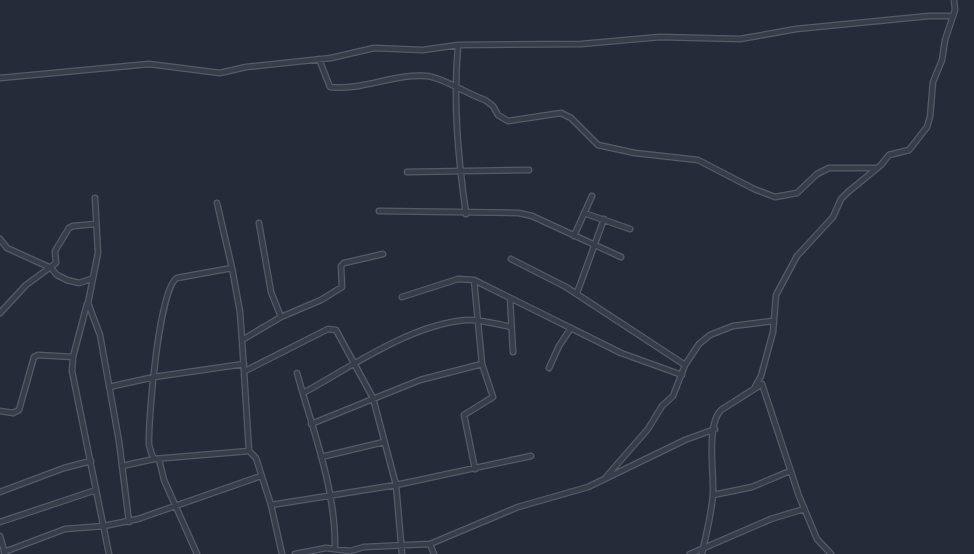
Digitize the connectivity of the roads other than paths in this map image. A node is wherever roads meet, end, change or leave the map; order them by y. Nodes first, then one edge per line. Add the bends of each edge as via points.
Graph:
1 (954, 0) edge
2 (952, 16) junction
3 (458, 45) junction
4 (319, 59) junction
5 (0, 78) edge
6 (454, 88) junction
7 (877, 168) junction
8 (529, 170) dead end
9 (460, 171) junction
10 (407, 172) dead end
11 (592, 196) dead end
12 (95, 198) dead end
13 (217, 203) dead end
14 (379, 211) dead end
15 (584, 212) junction
16 (466, 214) junction
17 (604, 219) junction
18 (259, 223) dead end
19 (96, 224) junction
20 (630, 229) dead end
21 (574, 236) junction
22 (0, 239) edge
23 (594, 245) junction
24 (383, 254) dead end
25 (621, 257) dead end
26 (511, 259) dead end
27 (51, 268) junction
28 (232, 268) junction
29 (91, 279) junction
30 (474, 280) junction
31 (577, 293) junction
32 (402, 297) dead end
33 (510, 298) junction
34 (88, 303) junction
35 (0, 313) edge
36 (281, 317) junction
37 (477, 320) junction
38 (772, 321) junction
39 (511, 327) junction
40 (571, 328) junction
41 (242, 340) junction
42 (513, 352) dead end
43 (73, 357) junction
44 (244, 364) junction
45 (482, 364) junction
46 (355, 365) junction
47 (685, 365) junction
48 (549, 368) dead end
49 (245, 371) junction
50 (298, 373) dead end
51 (682, 375) junction
52 (154, 377) junction
53 (109, 387) junction
54 (755, 387) junction
55 (303, 393) junction
56 (373, 398) junction
57 (0, 411) edge
58 (311, 424) junction
59 (715, 429) junction
60 (384, 442) junction
61 (249, 451) junction
62 (531, 456) dead end
63 (321, 457) junction
64 (157, 459) junction
65 (91, 461) junction
66 (122, 466) junction
67 (475, 469) junction
68 (790, 472) junction
69 (261, 476) junction
70 (605, 478) junction
71 (396, 485) junction
72 (96, 490) junction
73 (0, 492) edge
74 (713, 495) junction
75 (331, 496) junction
76 (271, 505) junction
77 (174, 506) junction
78 (804, 509) junction
79 (0, 522) edge
80 (129, 522) junction
81 (104, 526) junction
82 (0, 536) edge
83 (430, 544) junction
84 (400, 545) junction
85 (335, 549) junction
86 (316, 552) edge
87 (350, 552) edge
88 (702, 552) edge
89 (4, 553) edge
90 (109, 554) edge
91 (197, 554) edge
92 (282, 554) edge
93 (296, 554) edge
94 (402, 554) edge
95 (434, 554) edge
96 (690, 554) edge
97 (831, 554) edge

1 - 2 street
2 - 3 street via 796,29 740,39 660,37 581,44
2 - 7 street via 942,60 933,82 927,127 909,150 889,155
3 - 4 street via 416,50 374,48
3 - 6 street
4 - 5 street via 220,73 149,64
4 - 6 street via 332,87 428,76
6 - 7 street via 489,102 498,115 508,121 561,113 571,118 598,145 698,160 775,197 797,194 817,174 829,168
6 - 9 street
7 - 38 street via 841,199 833,217 797,256 778,290
8 - 9 street
9 - 10 street
9 - 16 street
11 - 15 street
12 - 19 street
13 - 28 street
14 - 16 street
15 - 17 street
15 - 21 street
16 - 21 street via 519,213
17 - 20 street
17 - 23 street
18 - 36 street via 271,292
19 - 27 street via 69,228 55,251 56,263
19 - 29 street via 98,253
21 - 23 street
22 - 27 street via 7,248
23 - 25 street
23 - 31 street
24 - 36 street via 344,263 341,266 341,288
26 - 31 street
27 - 29 street via 57,275 75,283
27 - 35 street via 26,286
28 - 41 street
28 - 52 street via 172,280 162,316
29 - 34 street
30 - 32 street via 458,278
30 - 33 street
30 - 37 street
31 - 47 street
33 - 39 street
33 - 40 street
34 - 43 street
34 - 53 street via 98,324
36 - 41 street
37 - 39 street
37 - 45 street
37 - 46 street via 459,320 416,332
38 - 47 street via 719,331 699,344
38 - 54 street via 761,376
39 - 42 street
40 - 48 street
40 - 51 street via 622,353
41 - 44 street
43 - 57 street via 34,357 17,412
43 - 65 street via 72,371
44 - 49 street
44 - 52 street
45 - 56 street via 420,380
45 - 67 street via 493,398 466,413 464,418
46 - 49 street via 336,330 332,329
46 - 55 street
46 - 56 street
47 - 51 street
49 - 61 street
50 - 55 street
51 - 70 street via 673,396
52 - 53 street
52 - 64 street via 149,445
53 - 66 street
54 - 59 street via 721,410
54 - 68 street via 763,385
55 - 58 street
56 - 58 street
56 - 60 street
58 - 63 street
59 - 70 street
59 - 74 street via 711,453
60 - 63 street
60 - 71 street
61 - 64 street
61 - 69 street via 256,458
62 - 67 street
63 - 75 street
64 - 66 street
64 - 77 street
65 - 72 street
65 - 73 street
66 - 80 street
67 - 71 street
68 - 74 street via 752,487
68 - 78 street
69 - 76 street
69 - 77 street
70 - 83 street via 588,487 518,508
71 - 75 street
71 - 84 street
72 - 79 street
72 - 81 street
74 - 88 street
75 - 76 street
75 - 85 street
76 - 92 street
77 - 80 street
77 - 91 street
78 - 88 street via 771,519
78 - 97 street via 816,539
80 - 81 street
81 - 89 street via 65,529
81 - 90 street
82 - 89 street
83 - 84 street
83 - 95 street
84 - 87 street
84 - 94 street
85 - 86 street
85 - 87 street
86 - 93 street
88 - 96 street

